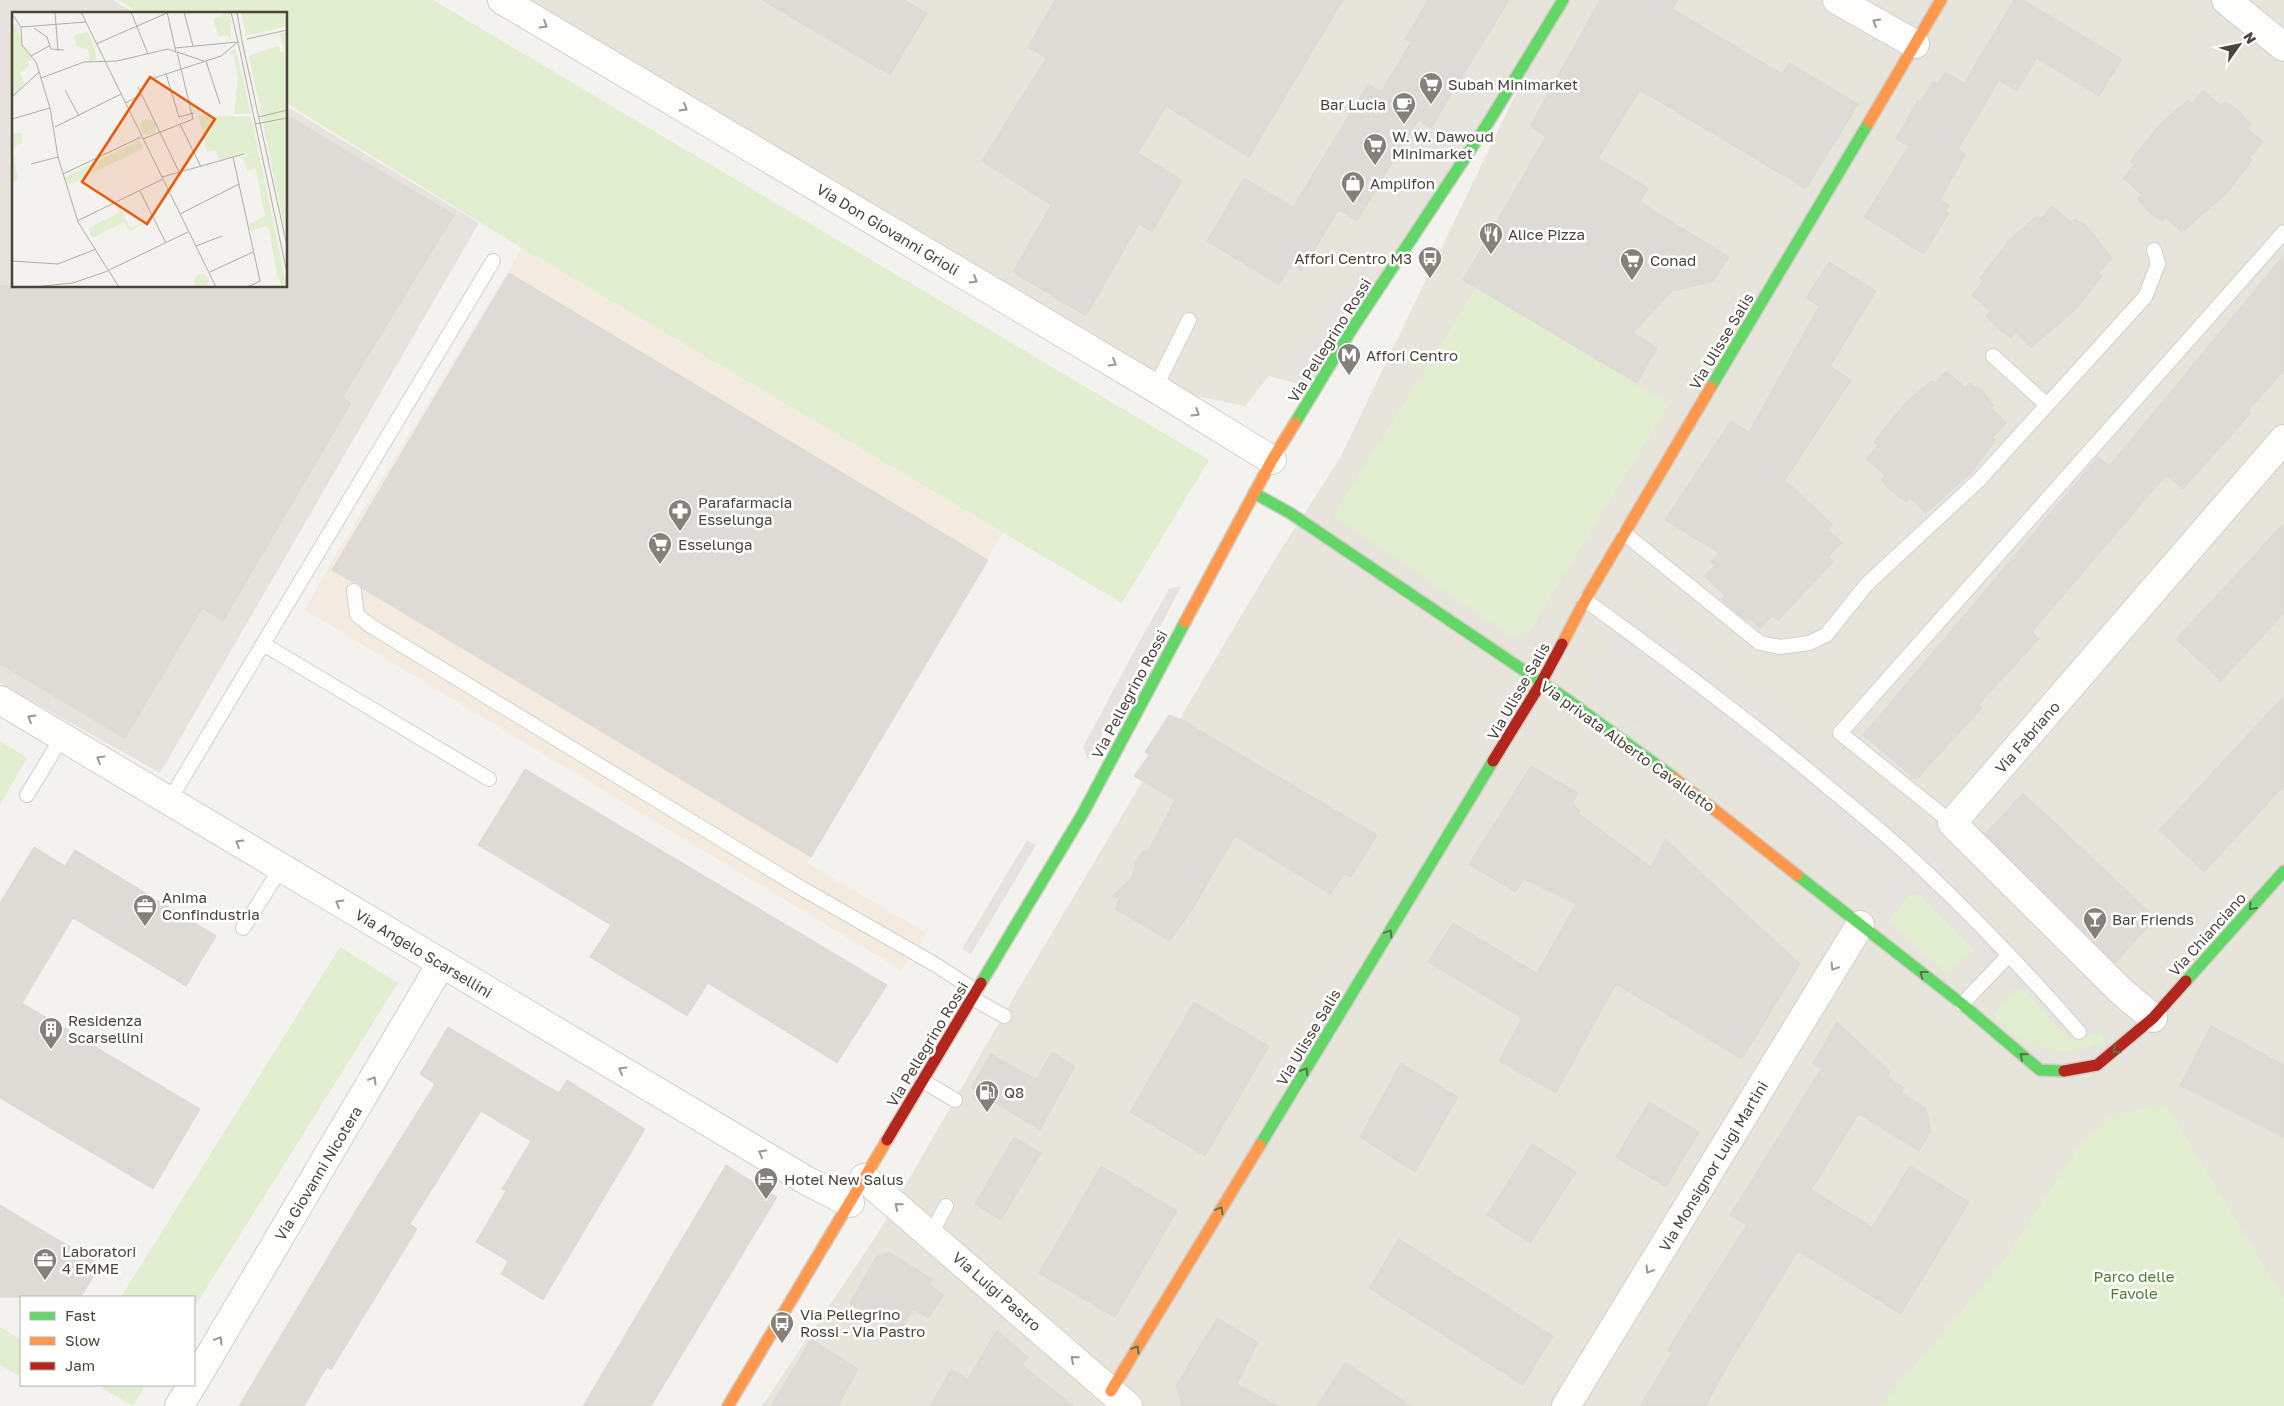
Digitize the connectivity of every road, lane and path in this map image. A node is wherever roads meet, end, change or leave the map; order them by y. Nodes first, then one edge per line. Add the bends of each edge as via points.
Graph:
1 (502, 0) edge
2 (1563, 0) edge
3 (1837, 0) edge
4 (1941, 0) edge
5 (2226, 0) edge
6 (1915, 44) junction
7 (2284, 47) edge
8 (2284, 232) edge
9 (2154, 250) dead end
10 (493, 261) dead end
11 (1189, 320) dead end
12 (1993, 356) dead end
13 (1155, 388) junction
14 (2046, 405) junction
15 (2284, 439) edge
16 (1272, 460) junction
17 (1254, 492) junction
18 (1625, 534) junction
19 (354, 591) dead end
20 (1585, 600) junction
21 (263, 644) junction
22 (1541, 683) junction
23 (0, 700) edge
24 (62, 736) junction
25 (489, 779) dead end
26 (26, 795) dead end
27 (169, 801) junction
28 (1952, 823) junction
29 (281, 868) junction
30 (2284, 871) edge
31 (1860, 925) junction
32 (243, 928) dead end
33 (2009, 956) junction
34 (441, 964) junction
35 (974, 994) junction
36 (1962, 1004) junction
37 (1004, 1016) dead end
38 (2152, 1018) junction
39 (2079, 1032) dead end
40 (923, 1081) junction
41 (955, 1100) dead end
42 (864, 1178) junction
43 (850, 1203) junction
44 (946, 1206) dead end
45 (931, 1234) junction
46 (195, 1380) edge
47 (191, 1386) edge
48 (1119, 1398) edge
49 (180, 1406) edge
50 (728, 1406) edge
51 (1566, 1406) edge

1 -> 13 street, Via Don Giovanni Grioli
2 - 16 street, Via Pellegrino Rossi via 1488,123 1350,332
6 -> 3 street
4 - 6 street, Via Ulisse Salis
5 - 7 street
6 - 18 street, Via Ulisse Salis
8 - 28 lane via 1840,733
9 - 14 lane via 2158,264 2145,297
10 - 21 lane
11 - 13 lane
12 - 14 lane
13 -> 16 street, Via Don Giovanni Grioli
14 - 18 lane via 1978,480 1867,584 1826,635 1809,643 1780,647 1760,643
15 - 28 street, Via Fabriano
16 - 17 street, Via Pellegrino Rossi
17 - 22 street, Via privata Alberto Cavalletto
17 - 35 street, Via Pellegrino Rossi via 1083,812
18 - 20 street, Via Ulisse Salis
19 - 35 lane via 357,615 370,626 796,886 936,965
20 - 22 street, Via Ulisse Salis
20 - 33 lane via 1732,709 1865,817 1924,870
21 - 25 lane
21 - 27 lane
22 - 31 street, Via privata Alberto Cavalletto via 1685,786
48 -> 22 street, Via Ulisse Salis
24 -> 23 street, Via Angelo Scarsellini
24 - 26 lane
27 -> 24 street, Via Angelo Scarsellini
29 -> 27 street, Via Angelo Scarsellini
28 - 38 street
29 - 32 lane
34 -> 29 street, Via Angelo Scarsellini
30 -> 38 street, Via Chianciano
36 -> 31 street, Via privata Alberto Cavalletto
31 -> 51 street, Via Monsignor Luigi Martini
33 - 36 lane
33 - 39 lane
43 -> 34 street, Via Angelo Scarsellini via 809,1182
46 -> 34 street, Via Giovanni Nicotera
35 - 37 lane
35 - 40 street, Via Pellegrino Rossi
38 -> 36 street, Via privata Alberto Cavalletto via 2097,1064 2067,1071 2040,1070
40 - 41 lane
40 - 42 street, Via Pellegrino Rossi
42 - 43 street, Via Pellegrino Rossi
45 -> 42 street, Via Luigi Pastro
43 - 50 street, Via Pellegrino Rossi
44 - 45 lane
48 -> 45 street, Via Luigi Pastro
47 - 49 street, Via Giovanni Nicotera

